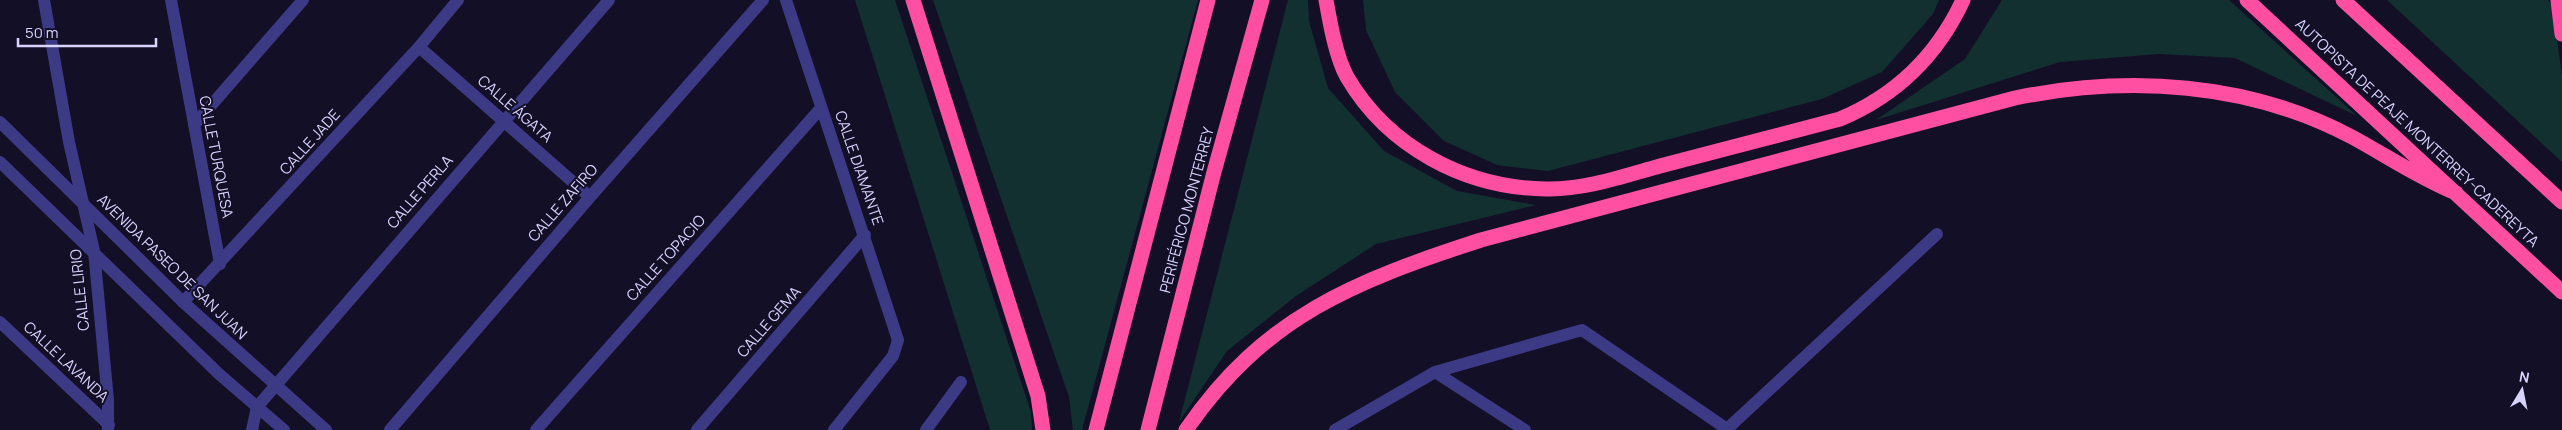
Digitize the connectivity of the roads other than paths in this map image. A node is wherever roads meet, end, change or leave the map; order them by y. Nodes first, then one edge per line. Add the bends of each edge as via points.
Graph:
1 (44, 0) edge
2 (170, 0) edge
3 (303, 0) edge
4 (458, 0) edge
5 (610, 0) edge
6 (763, 0) edge
7 (786, 0) edge
8 (913, 0) edge
9 (1208, 0) edge
10 (1262, 0) edge
11 (1326, 0) edge
12 (1963, 0) edge
13 (2247, 0) edge
14 (2343, 0) edge
15 (2558, 0) edge
16 (2562, 34) edge
17 (419, 47) junction
18 (821, 108) junction
19 (504, 120) junction
20 (0, 122) edge
21 (194, 125) junction
22 (0, 162) edge
23 (2456, 193) junction
24 (590, 197) junction
25 (2562, 202) edge
26 (82, 203) junction
27 (1937, 234) dead end
28 (865, 235) junction
29 (94, 252) junction
30 (220, 264) junction
31 (2562, 292) edge
32 (183, 302) junction
33 (0, 322) edge
34 (1435, 372) junction
35 (962, 382) dead end
36 (274, 386) junction
37 (257, 406) junction
38 (109, 428) edge
39 (1727, 429) edge
40 (252, 430) edge
41 (284, 430) edge
42 (326, 430) edge
43 (390, 430) edge
44 (536, 430) edge
45 (697, 430) edge
46 (834, 430) edge
47 (926, 430) edge
48 (1043, 430) edge
49 (1096, 430) edge
50 (1148, 430) edge
51 (1186, 430) edge
52 (1335, 430) edge
53 (1525, 430) edge

1 - 26 street, CALLE LIRIO
2 - 21 street, CALLE TURQUESA
3 - 21 street
4 - 17 street, CALLE JADE
5 - 19 street, CALLE PERLA
6 - 24 street, CALLE ZAFIRO
7 - 18 street, CALLE DIAMANTE
8 - 48 highway via 1038,396
9 - 49 highway
10 - 50 highway, PERIFÉRICO MONTERREY
11 - 12 highway via 1346,76 1375,114 1411,147 1453,171 1499,185 1547,189 1595,183 1840,119 1861,110 1916,70 1944,36
13 - 23 highway, AUTOPISTA DE PEAJE MONTERREY-CADEREYTA
14 - 25 highway
15 - 16 highway
17 - 19 street, CALLE ÁGATA
17 - 30 street, CALLE JADE
18 - 28 street, CALLE DIAMANTE
18 - 44 street, CALLE TOPACIO
19 - 24 street, CALLE ÁGATA
19 - 36 street, CALLE PERLA
20 - 26 street, AVENIDA PASEO DE SAN JUAN
21 - 30 street, CALLE TURQUESA
22 - 29 street
23 - 31 highway, AUTOPISTA DE PEAJE MONTERREY-CADEREYTA
23 - 51 highway via 2420,177 2352,137 2293,112 2254,100 2162,86 2097,86 2052,91 1481,240 1404,265 1341,292 1269,339 1225,379
24 - 43 street, CALLE ZAFIRO
26 - 29 street, CALLE LIRIO
26 - 32 street, AVENIDA PASEO DE SAN JUAN
27 - 39 street
28 - 45 street, CALLE GEMA
28 - 46 street, CALLE DIAMANTE via 898,340 897,348
29 - 37 street via 219,374
29 - 38 street, CALLE LIRIO
30 - 32 street, CALLE JADE
32 - 36 street, AVENIDA PASEO DE SAN JUAN
33 - 38 street, CALLE LAVANDA
34 - 39 street via 1582,330
34 - 52 street
34 - 53 street
35 - 47 street
36 - 37 street, CALLE PERLA
36 - 42 street, AVENIDA PASEO DE SAN JUAN
37 - 40 street
37 - 41 street

